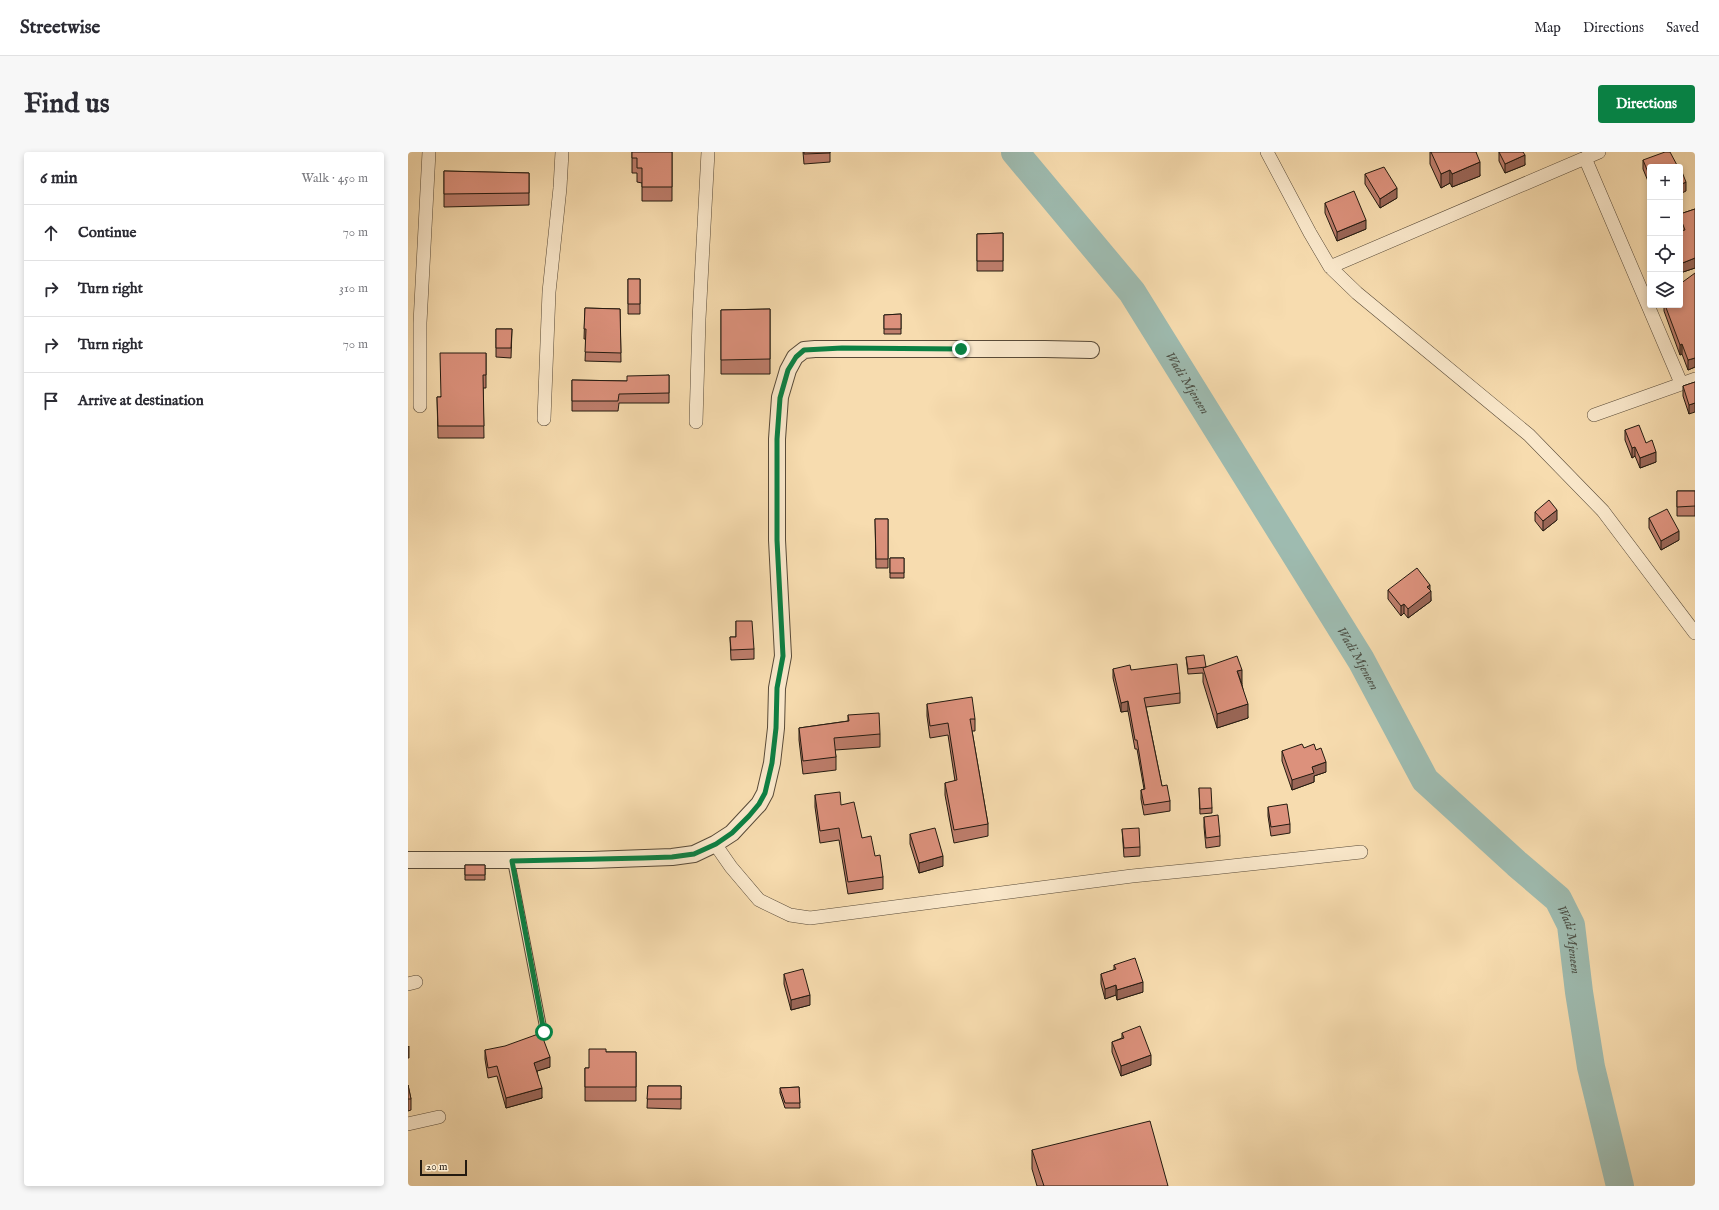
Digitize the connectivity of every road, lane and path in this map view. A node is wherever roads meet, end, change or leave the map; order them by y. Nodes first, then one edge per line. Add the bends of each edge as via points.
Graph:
1 (429, 152) edge
2 (562, 152) edge
3 (708, 152) edge
4 (1267, 152) edge
5 (1599, 152) edge
6 (1585, 158) junction
7 (1330, 267) junction
8 (1091, 350) dead end
9 (1695, 379) edge
10 (1681, 383) junction
11 (420, 406) dead end
12 (1594, 415) dead end
13 (544, 419) dead end
14 (696, 422) dead end
15 (1695, 634) edge
16 (716, 844) junction
17 (1361, 852) dead end
18 (408, 860) edge
19 (512, 861) junction
20 (544, 1032) dead end
21 (440, 1117) dead end
22 (408, 1124) edge

1 - 11 street via 420,323
2 - 13 street via 549,292
3 - 14 street
4 - 7 street
5 - 6 street
6 - 7 street
6 - 10 street
7 - 15 street via 1357,293 1529,435 1603,511
8 - 16 street via 815,349 804,350 796,357 783,384 777,439 777,540 783,656 777,688 772,763 765,793 759,804 732,833
9 - 10 street
10 - 12 street
16 - 17 street via 731,867 759,900 790,915 810,918 1132,876
16 - 19 street via 694,854 672,857
18 - 19 street
19 - 20 lane
21 - 22 street

